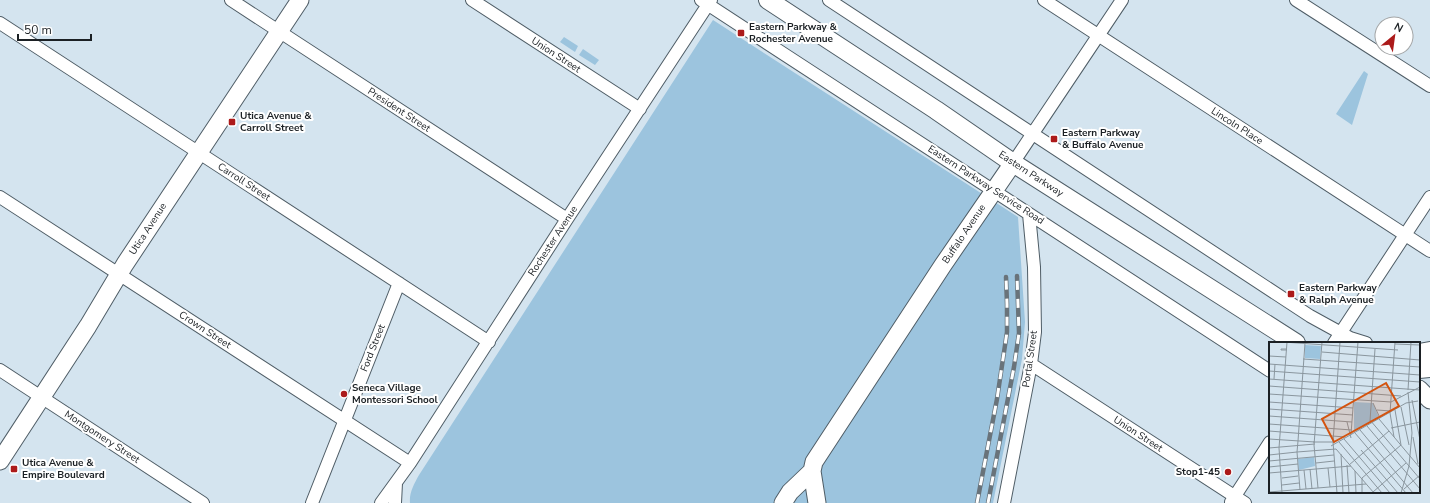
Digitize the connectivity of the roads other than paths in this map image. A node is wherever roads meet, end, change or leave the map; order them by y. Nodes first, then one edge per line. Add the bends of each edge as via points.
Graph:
1 (230, 0) edge
2 (300, 0) edge
3 (472, 0) edge
4 (768, 0) edge
5 (829, 0) edge
6 (1044, 0) edge
7 (1122, 0) edge
8 (1296, 0) edge
9 (707, 1) edge
10 (0, 23) edge
11 (279, 32) junction
12 (1099, 36) junction
13 (1430, 86) edge
14 (640, 109) junction
15 (1033, 134) junction
16 (199, 153) junction
17 (1013, 163) junction
18 (994, 191) junction
19 (0, 197) edge
20 (1430, 197) edge
21 (1029, 214) junction
22 (567, 219) junction
23 (1405, 235) junction
24 (1430, 251) edge
25 (119, 274) junction
26 (399, 283) junction
27 (1338, 338) edge
28 (489, 342) junction
29 (1294, 342) edge
30 (1363, 342) edge
31 (1430, 352) edge
32 (1420, 353) edge
33 (1031, 364) junction
34 (1430, 368) edge
35 (1420, 369) edge
36 (0, 370) edge
37 (1269, 370) edge
38 (1420, 390) edge
39 (42, 397) junction
40 (1430, 400) edge
41 (344, 421) junction
42 (1269, 444) edge
43 (0, 461) edge
44 (410, 463) junction
45 (812, 471) junction
46 (396, 482) junction
47 (1237, 501) edge
48 (203, 503) edge
49 (312, 503) edge
50 (381, 503) edge
51 (395, 503) edge
52 (783, 503) edge
53 (817, 503) edge
54 (1004, 503) edge

1 - 11 street, President Street
2 - 11 main road, Utica Avenue
3 - 14 street, Union Street
4 - 17 main road, Eastern Parkway
5 - 15 street
6 - 12 street, Lincoln Place
7 - 12 street, Buffalo Avenue
8 - 13 street
9 - 14 street, Rochester Avenue
9 - 18 street, Eastern Parkway Service Road
10 - 16 street, Carroll Street
11 - 16 main road, Utica Avenue
11 - 22 street, President Street
12 - 15 street, Buffalo Avenue
12 - 23 street, Lincoln Place
14 - 22 street, Rochester Avenue
15 - 17 street, Buffalo Avenue
15 - 27 street via 1310,316
16 - 25 main road, Utica Avenue
16 - 26 street, Carroll Street
17 - 18 main road, Buffalo Avenue
17 - 29 main road, Eastern Parkway
18 - 21 street, Eastern Parkway Service Road
18 - 45 main road, Buffalo Avenue via 816,458
19 - 25 street, Crown Street
20 - 23 street
21 - 33 street, Portal Street via 1035,295 1035,332
21 - 37 street, Eastern Parkway Service Road
22 - 28 street, Rochester Avenue
23 - 24 street, Lincoln Place
23 - 27 street
25 - 39 main road, Utica Avenue
25 - 41 street, Crown Street
26 - 28 street, Carroll Street
26 - 41 street, Ford Street
27 - 30 street
28 - 44 street, Rochester Avenue
31 - 32 main road
33 - 47 street, Union Street
33 - 54 street, Portal Street
34 - 35 main road
36 - 39 street, Montgomery Street
38 - 40 main road
39 - 43 main road, Utica Avenue
39 - 48 street, Montgomery Street
41 - 44 street, Crown Street
41 - 49 street, Ford Street
42 - 47 street
44 - 46 street, Rochester Avenue
45 - 52 main road, Buffalo Avenue via 790,492
45 - 53 main road
46 - 50 street, Rochester Avenue
46 - 51 street

